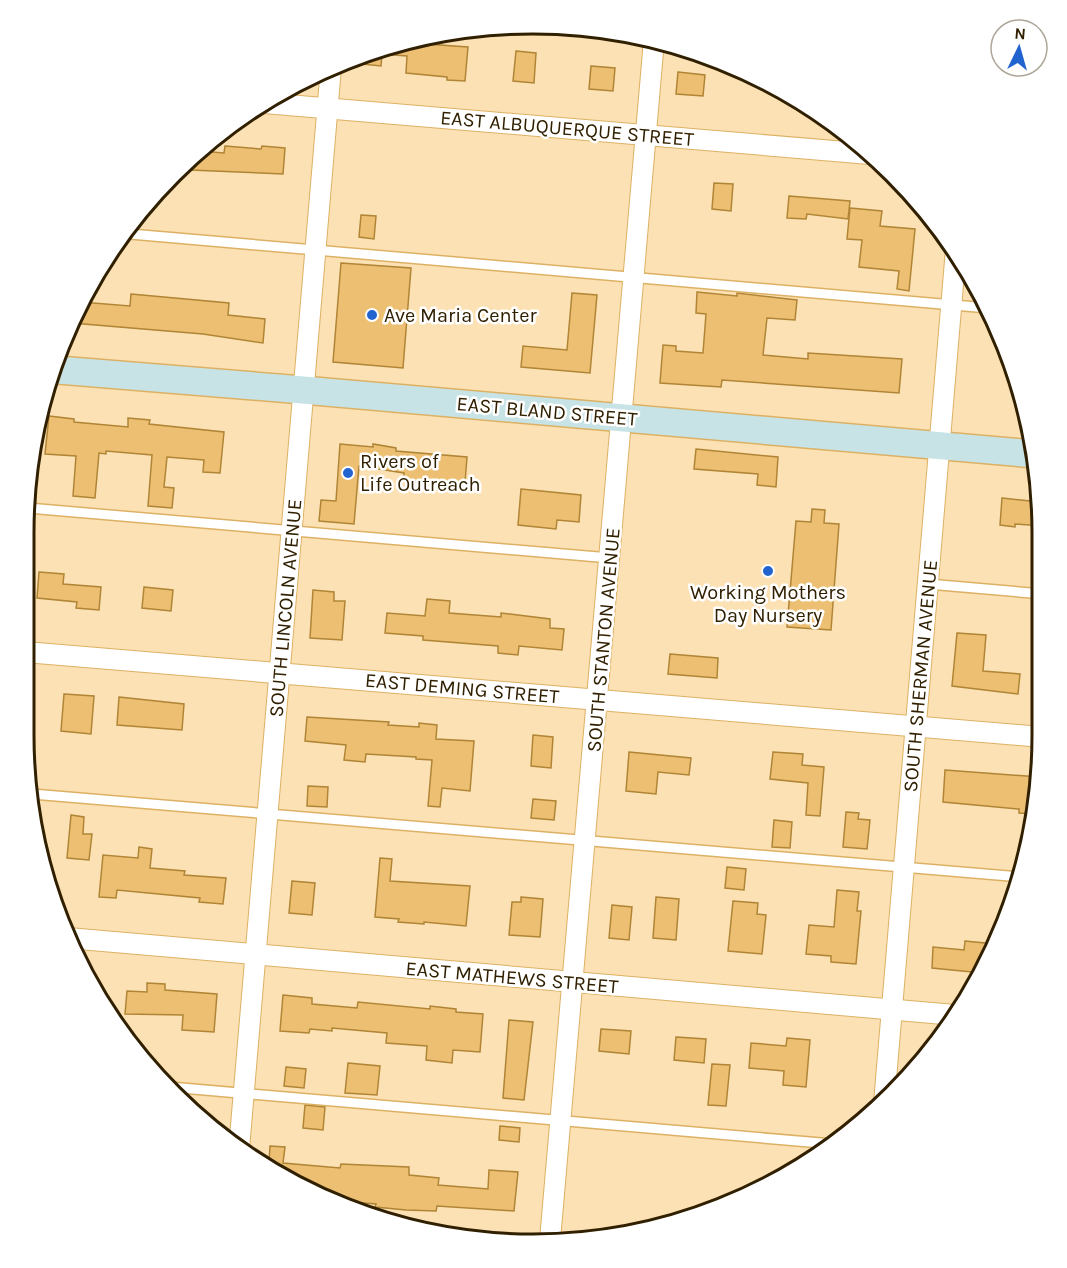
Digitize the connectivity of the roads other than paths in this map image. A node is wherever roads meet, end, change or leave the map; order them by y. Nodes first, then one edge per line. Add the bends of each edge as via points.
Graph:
1 (653, 50) edge
2 (330, 78) edge
3 (280, 104) edge
4 (327, 108) junction
5 (645, 134) junction
6 (856, 153) edge
7 (135, 234) edge
8 (315, 250) junction
9 (954, 266) edge
10 (633, 277) junction
11 (951, 305) junction
12 (978, 307) edge
13 (62, 370) edge
14 (303, 390) junction
15 (621, 418) junction
16 (939, 447) junction
17 (1026, 453) edge
18 (36, 509) edge
19 (292, 531) junction
20 (610, 558) junction
21 (928, 584) junction
22 (1032, 593) edge
23 (34, 653) edge
24 (280, 673) junction
25 (598, 699) junction
26 (917, 726) junction
27 (1032, 736) edge
28 (39, 795) edge
29 (268, 814) junction
30 (586, 842) junction
31 (904, 868) junction
32 (1011, 876) edge
33 (79, 939) edge
34 (256, 955) junction
35 (573, 982) junction
36 (892, 1010) junction
37 (946, 1014) edge
38 (885, 1088) edge
39 (183, 1089) edge
40 (244, 1094) junction
41 (561, 1120) junction
42 (240, 1137) edge
43 (819, 1143) edge
44 (551, 1233) edge

1 - 5 street, SOUTH STANTON AVENUE
2 - 4 street, SOUTH LINCOLN AVENUE
3 - 4 street, EAST ALBUQUERQUE STREET
4 - 5 street, EAST ALBUQUERQUE STREET
4 - 8 street, SOUTH LINCOLN AVENUE
5 - 6 street, EAST ALBUQUERQUE STREET
5 - 10 street, SOUTH STANTON AVENUE
7 - 8 lane
8 - 10 lane
8 - 14 street, SOUTH LINCOLN AVENUE
9 - 11 street, SOUTH SHERMAN AVENUE
10 - 11 lane
10 - 15 street, SOUTH STANTON AVENUE
11 - 12 lane
11 - 16 street, SOUTH SHERMAN AVENUE
13 - 14 street, EAST BLAND STREET
14 - 15 street, EAST BLAND STREET
14 - 19 street, SOUTH LINCOLN AVENUE
15 - 16 street, EAST BLAND STREET
15 - 20 street, SOUTH STANTON AVENUE
16 - 17 street, EAST BLAND STREET
16 - 21 street, SOUTH SHERMAN AVENUE
18 - 19 lane
19 - 20 lane
19 - 24 street, SOUTH LINCOLN AVENUE
20 - 25 street, SOUTH STANTON AVENUE
21 - 22 lane
21 - 26 street, SOUTH SHERMAN AVENUE
23 - 24 street, EAST DEMING STREET
24 - 25 street, EAST DEMING STREET
24 - 29 street, SOUTH LINCOLN AVENUE
25 - 26 street, EAST DEMING STREET
25 - 30 street, SOUTH STANTON AVENUE
26 - 27 street, EAST DEMING STREET
26 - 31 street, SOUTH SHERMAN AVENUE
28 - 29 lane
29 - 30 lane
29 - 34 street, SOUTH LINCOLN AVENUE
30 - 31 lane
30 - 35 street, SOUTH STANTON AVENUE
31 - 32 lane
31 - 36 street, SOUTH SHERMAN AVENUE
33 - 34 street, EAST MATHEWS STREET
34 - 35 street, EAST MATHEWS STREET
34 - 40 street, SOUTH LINCOLN AVENUE
35 - 36 street, EAST MATHEWS STREET
35 - 41 street, SOUTH STANTON AVENUE
36 - 37 street, EAST MATHEWS STREET
36 - 38 street, SOUTH SHERMAN AVENUE
39 - 40 lane
40 - 41 lane
40 - 42 street, SOUTH LINCOLN AVENUE
41 - 43 lane
41 - 44 street, SOUTH STANTON AVENUE

